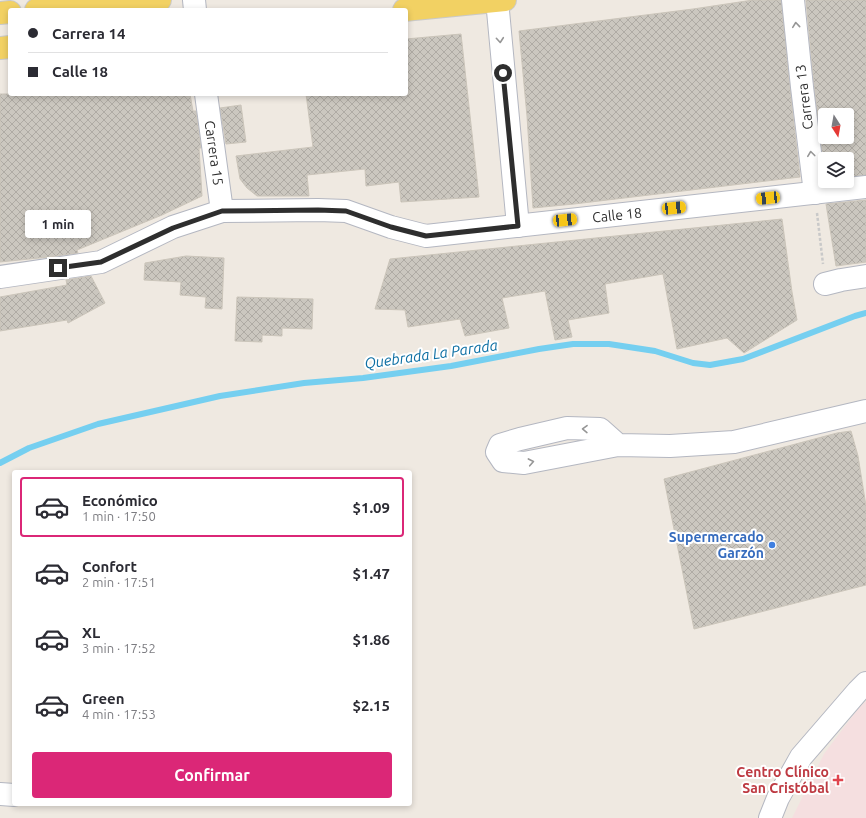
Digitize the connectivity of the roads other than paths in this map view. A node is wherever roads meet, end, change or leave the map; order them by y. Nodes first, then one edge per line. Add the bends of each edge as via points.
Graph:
1 (160, 0) edge
2 (500, 0) edge
3 (793, 0) edge
4 (61, 8) edge
5 (408, 10) edge
6 (206, 96) edge
7 (866, 187) edge
8 (815, 193) junction
9 (222, 211) junction
10 (518, 226) junction
11 (0, 276) edge
12 (866, 276) edge
13 (825, 284) road end
14 (866, 411) edge
15 (618, 445) dead end
16 (863, 690) edge
17 (0, 794) edge
18 (12, 795) edge
19 (770, 818) edge

1 - 4 main road
2 - 5 main road
2 -> 10 street
8 -> 3 street, Carrera 13
6 - 9 street, Carrera 15
7 - 8 street, Calle 18
8 - 10 street, Calle 18
9 - 10 street, Calle 18 via 346,211 426,236
9 - 11 street, Calle 18 via 173,228 101,262
12 - 13 street
14 - 15 street via 734,442 670,446
16 - 19 street via 801,757
17 - 18 street

